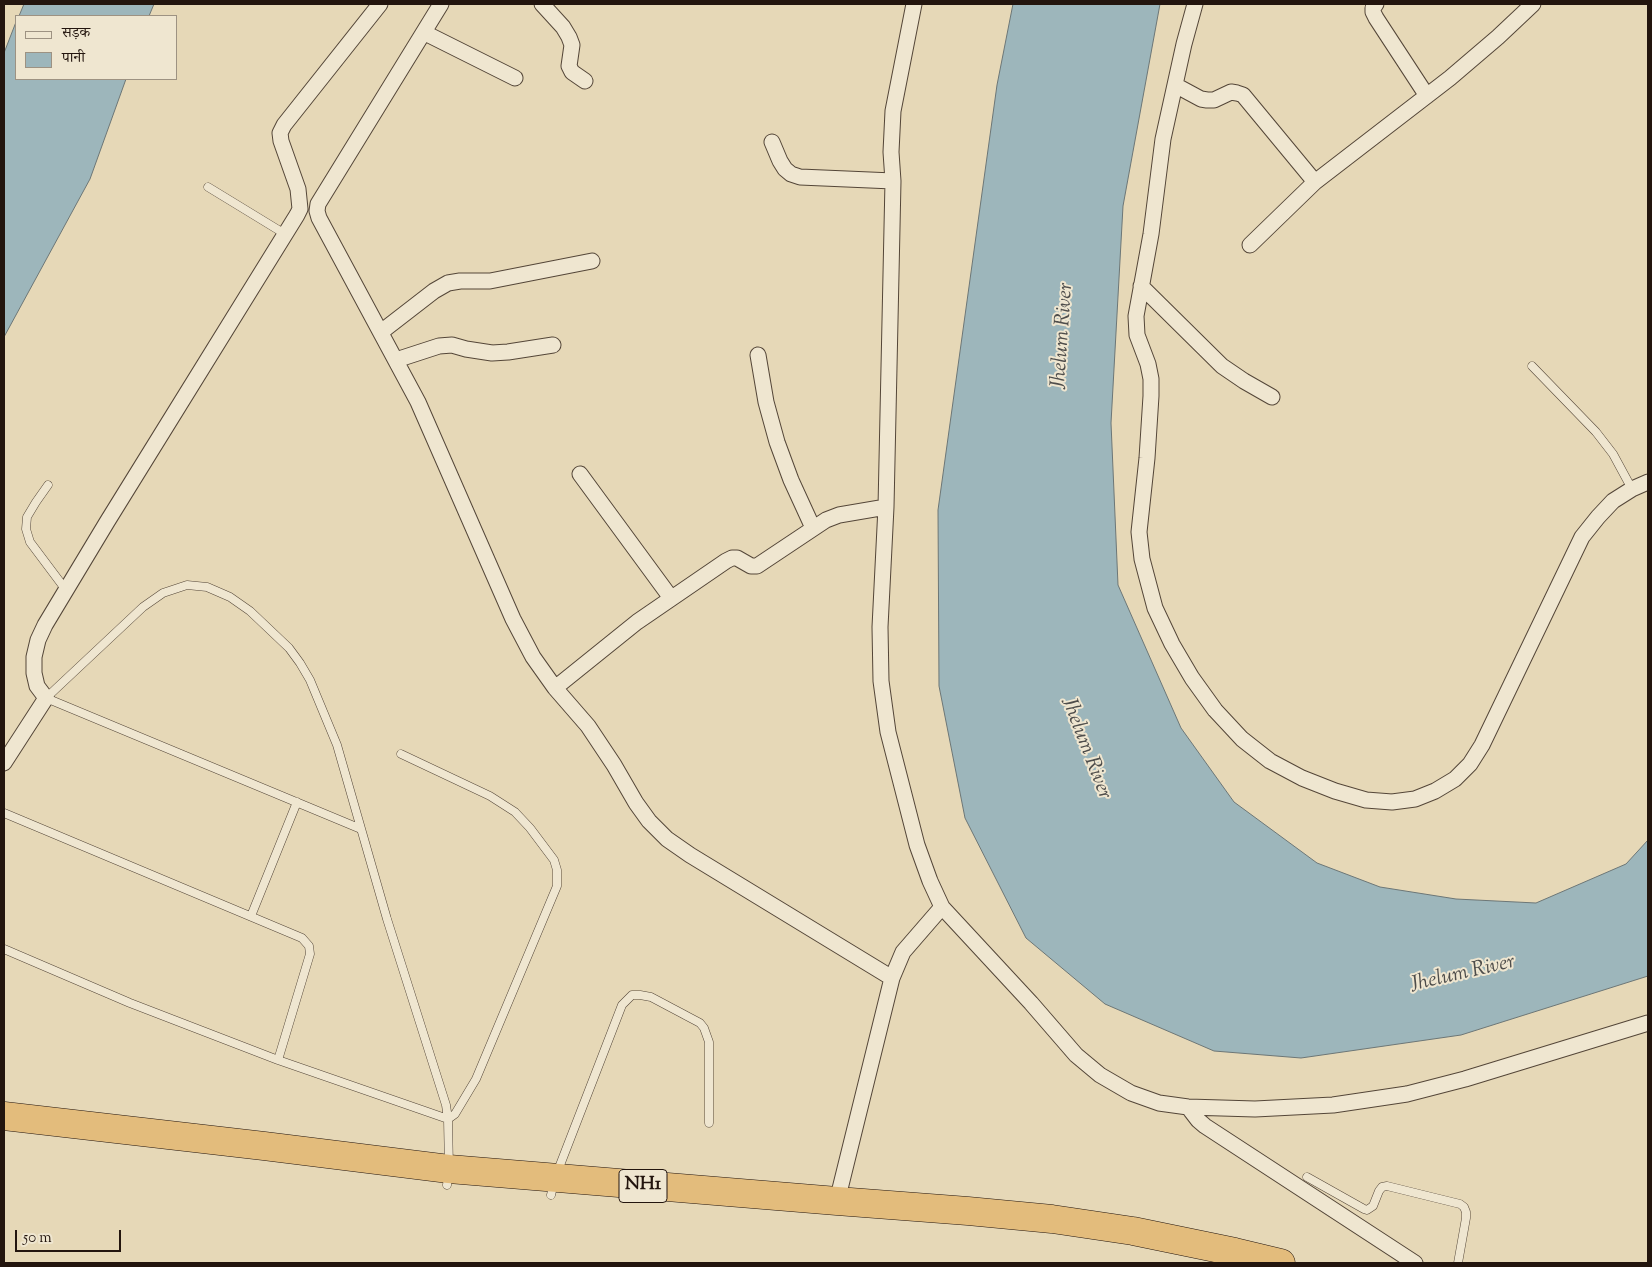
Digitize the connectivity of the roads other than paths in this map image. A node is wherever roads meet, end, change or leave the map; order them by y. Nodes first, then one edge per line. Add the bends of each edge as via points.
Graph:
1 (380, 4) edge
2 (441, 4) edge
3 (542, 4) edge
4 (914, 4) edge
5 (1195, 4) edge
6 (1376, 4) edge
7 (1533, 4) edge
8 (425, 33) junction
9 (515, 78) dead end
10 (585, 81) dead end
11 (1175, 85) junction
12 (1427, 96) junction
13 (772, 142) dead end
14 (893, 181) junction
15 (1316, 182) junction
16 (208, 187) dead end
17 (285, 234) junction
18 (1250, 246) dead end
19 (592, 261) dead end
20 (1141, 286) junction
21 (381, 332) junction
22 (552, 346) dead end
23 (758, 355) dead end
24 (396, 360) junction
25 (1532, 366) dead end
26 (1272, 397) dead end
27 (580, 474) dead end
28 (1648, 482) edge
29 (48, 485) dead end
30 (1632, 489) junction
31 (886, 507) junction
32 (813, 528) junction
33 (66, 590) junction
34 (672, 598) junction
35 (555, 688) junction
36 (46, 698) junction
37 (401, 754) dead end
38 (4, 763) edge
39 (297, 802) junction
40 (4, 812) edge
41 (361, 829) junction
42 (942, 907) junction
43 (251, 916) junction
44 (4, 949) edge
45 (892, 978) junction
46 (1648, 1024) edge
47 (278, 1060) junction
48 (1188, 1107) junction
49 (4, 1116) edge
50 (448, 1119) junction
51 (709, 1123) dead end
52 (4, 1132) edge
53 (448, 1177) junction
54 (1308, 1177) dead end
55 (553, 1187) junction
56 (836, 1202) junction
57 (1226, 1259) edge
58 (1281, 1263) edge
59 (1415, 1263) edge
60 (1458, 1263) edge

1 - 17 street via 280,133 300,201 300,209
2 - 8 street
3 - 10 street via 569,37 572,45 569,66
4 - 14 street via 893,111
5 - 11 street
6 - 12 street via 1373,12 1376,18
7 - 12 street
8 - 9 street
8 - 21 street via 318,204 322,225
11 - 15 street via 1207,100 1231,92 1243,95
11 - 20 street
12 - 15 street
13 - 14 street via 786,169 800,177
14 - 31 street
15 - 18 street
16 - 17 lane
17 - 33 street
19 - 21 street via 490,281 448,283
20 - 26 street via 1222,366
20 - 30 street via 1136,325 1148,364 1151,396 1139,532 1142,559 1155,608 1172,644 1215,710 1242,739 1270,761 1302,778 1366,800 1392,802 1435,791 1455,779 1482,745 1582,537 1613,501
21 - 24 street
22 - 24 street via 492,353 452,345 439,346
23 - 32 street via 766,402 778,442
24 - 35 street via 418,402 513,619 533,657
25 - 30 lane via 1596,432
27 - 34 street
28 - 30 street
29 - 33 lane via 27,517 26,529 30,542
31 - 32 street via 839,515
31 - 42 street via 880,627 881,681 888,732 917,845
32 - 34 street via 757,566 732,558
33 - 36 street via 38,640 34,658 38,686
34 - 35 street
35 - 45 street via 588,726 636,803 666,839
36 - 38 street
36 - 39 lane
36 - 41 lane via 143,607 163,593 187,585 207,587 250,611 300,663 337,745
37 - 50 lane via 490,796 515,812 554,860 557,870 558,886 476,1079 455,1114
39 - 41 lane
39 - 43 lane
40 - 43 lane
41 - 50 lane
42 - 45 street via 903,952
42 - 48 street via 1076,1055 1100,1075 1131,1093
43 - 47 lane via 302,938 309,946 310,954
44 - 47 lane via 130,1003
45 - 56 street
46 - 48 street via 1407,1094 1334,1105 1254,1109
47 - 50 lane
48 - 59 street via 1205,1126
49 - 53 highway, NH1 via 264,1146
50 - 53 lane
51 - 55 lane via 709,1042 704,1028 651,997 632,995 622,1005
52 - 53 highway, NH1
53 - 55 highway, NH1
54 - 60 lane via 1367,1210 1373,1206 1382,1187 1387,1186 1460,1204 1466,1218
55 - 56 highway, NH1
55 - 57 highway, NH1 via 1032,1232
56 - 57 highway, NH1 via 1052,1219 1134,1231
57 - 58 highway, NH1

